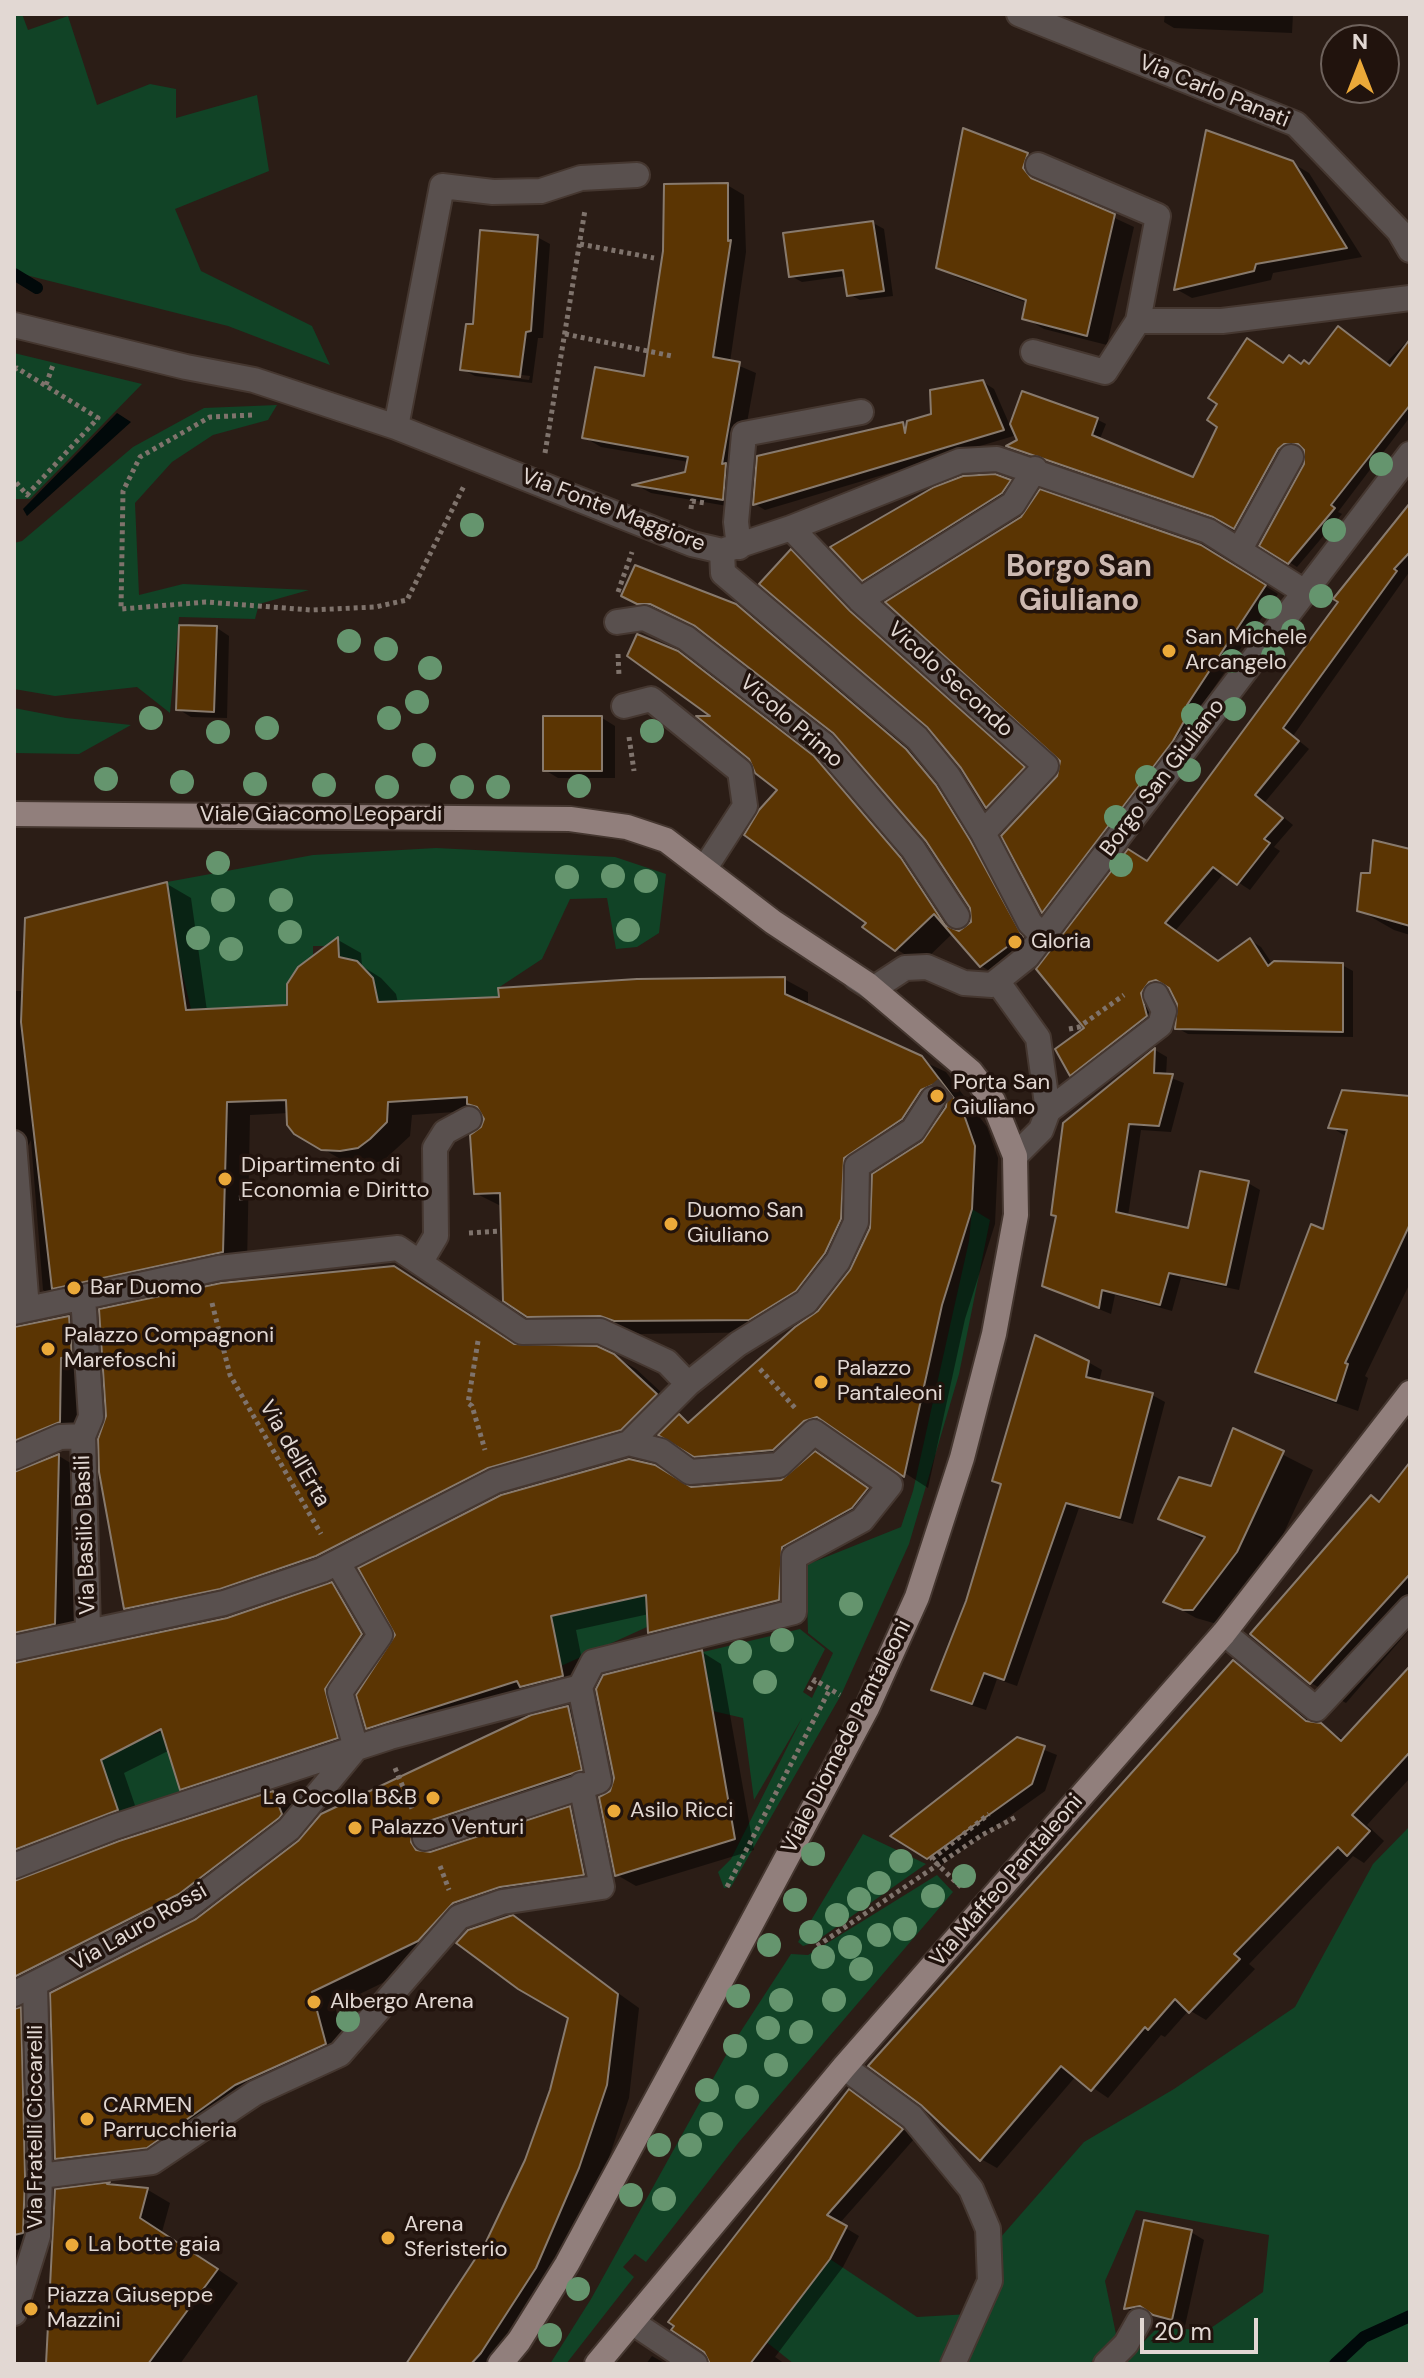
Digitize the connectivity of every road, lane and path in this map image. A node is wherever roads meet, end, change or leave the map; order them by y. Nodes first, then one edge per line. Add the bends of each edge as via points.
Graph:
1 (1019, 14) edge
2 (1038, 165) dead end
3 (637, 175) dead end
4 (587, 198) dead end
5 (580, 244) junction
6 (1410, 250) edge
7 (654, 258) dead end
8 (1410, 298) edge
9 (1138, 321) junction
10 (14, 325) edge
11 (565, 334) junction
12 (1033, 352) dead end
13 (672, 356) dead end
14 (14, 370) edge
15 (861, 412) dead end
16 (257, 415) dead end
17 (396, 427) junction
18 (1410, 454) edge
19 (1291, 457) dead end
20 (477, 460) junction
21 (543, 464) dead end
22 (1035, 469) junction
23 (14, 480) edge
24 (703, 503) dead end
25 (694, 509) dead end
26 (791, 528) junction
27 (730, 549) junction
28 (1240, 549) junction
29 (627, 566) dead end
30 (620, 585) dead end
31 (1303, 591) junction
32 (860, 600) junction
33 (617, 622) dead end
34 (624, 706) dead end
35 (14, 814) edge
36 (983, 833) junction
37 (705, 868) junction
38 (957, 916) dead end
39 (1043, 936) junction
40 (994, 983) junction
41 (1132, 988) dead end
42 (873, 989) junction
43 (1156, 995) dead end
44 (1066, 1029) dead end
45 (933, 1099) tunnel mouth
46 (1048, 1111) junction
47 (469, 1119) dead end
48 (14, 1143) edge
49 (1015, 1156) junction
50 (288, 1194) dead end
51 (239, 1198) dead end
52 (501, 1231) dead end
53 (458, 1234) dead end
54 (420, 1263) junction
55 (209, 1293) dead end
56 (83, 1297) junction
57 (21, 1310) edge
58 (480, 1330) dead end
59 (754, 1363) dead end
60 (688, 1384) junction
61 (1410, 1393) edge
62 (800, 1412) dead end
63 (83, 1436) junction
64 (629, 1443) junction
65 (487, 1456) dead end
66 (14, 1457) edge
67 (325, 1540) dead end
68 (338, 1563) junction
69 (1410, 1608) edge
70 (88, 1630) junction
71 (1224, 1633) junction
72 (14, 1648) edge
73 (580, 1687) junction
74 (830, 1689) junction
75 (809, 1690) dead end
76 (841, 1695) dead end
77 (356, 1748) junction
78 (590, 1783) junction
79 (1025, 1809) dead end
80 (989, 1814) dead end
81 (425, 1838) dead end
82 (937, 1865) junction
83 (14, 1866) edge
84 (961, 1886) dead end
85 (727, 1887) dead end
86 (817, 1946) dead end
87 (24, 1990) edge
88 (844, 2067) junction
89 (40, 2176) junction
90 (14, 2313) edge
91 (1139, 2321) dead end
92 (632, 2322) junction
93 (500, 2364) edge
94 (597, 2364) edge
95 (695, 2364) edge
96 (953, 2364) edge
97 (1106, 2364) edge

1 - 6 street, Via Carlo Panati via 1296,124 1399,231
2 - 9 street via 1158,216
3 - 17 street via 581,178 541,191 442,186
4 - 5 path
5 - 7 path
5 - 11 path
8 - 9 street via 1222,321
9 - 12 street via 1105,372
10 - 17 street, Via Fonte Maggiore via 254,380
11 - 13 path
11 - 21 path
14 - 23 path via 98,418 27,495
15 - 27 street via 744,434
16 - 20 path via 210,417 140,457 123,491 121,609 206,602 311,610 407,600
17 - 20 street, Via Fonte Maggiore
18 - 31 street, Borgo San Giuliano
19 - 28 street
20 - 27 street, Via Fonte Maggiore via 692,544
22 - 26 street via 997,459 960,461
22 - 28 street via 1208,531
22 - 32 street via 1013,504
24 - 25 path via 692,501
26 - 27 street
26 - 32 street, Vicolo Secondo
27 - 36 street, Via Fonte Maggiore via 723,573 917,738
28 - 31 street
29 - 30 path
31 - 39 street, Borgo San Giuliano
32 - 36 street, Vicolo Secondo via 1046,766
33 - 38 street, Vicolo Primo via 644,618 686,638 824,745 913,849
34 - 37 street via 651,699 740,771 745,806
35 - 37 main road, Viale Giacomo Leopardi via 570,819 627,827 666,840
36 - 39 street, Via Fonte Maggiore via 1030,923
37 - 42 main road, Viale Diomede Pantaleoni via 773,922
39 - 40 street, Borgo San Giuliano via 1027,957
40 - 42 street via 964,983 927,967 905,968
40 - 46 street via 1038,1038
41 - 44 path via 1079,1027
42 - 49 main road, Viale Diomede Pantaleoni via 971,1072 993,1101
43 - 46 street via 1164,1011 1160,1025
45 - 60 street via 913,1130 857,1166 856,1222 838,1261 806,1302 738,1344
46 - 49 street via 1041,1130
47 - 54 street via 445,1132 435,1148 436,1236
48 - 57 street
49 - 93 main road, Viale Diomede Pantaleoni via 1016,1215 994,1334 962,1458 917,1597 867,1708 567,2264
50 - 51 path
52 - 53 path
54 - 56 street via 398,1248 285,1259
54 - 60 street via 522,1332 600,1331 667,1362
55 - 67 path, Via dell'Erta via 230,1375
56 - 57 street
56 - 63 street, Via Basilio Basili via 91,1417
58 - 65 path via 468,1403
59 - 62 path
60 - 64 street
61 - 71 main road, Via Maffeo Pantaleoni
63 - 66 street via 60,1437
63 - 70 street, Via Basilio Basili
64 - 68 street via 495,1481
64 - 73 street via 661,1451 690,1472 779,1465 814,1432 890,1485 862,1520 794,1557 794,1612 593,1662
68 - 70 street via 224,1603
68 - 77 street via 380,1635 340,1692
69 - 71 street via 1316,1709
70 - 72 street
71 - 88 main road, Via Maffeo Pantaleoni
73 - 77 street
73 - 78 street
74 - 75 path via 815,1680
74 - 76 path
74 - 85 path
77 - 83 street via 114,1827
77 - 87 street, Via Lauro Rossi via 289,1829 187,1907
78 - 81 street
78 - 89 street via 602,1887 502,1902 459,1917 340,2054 255,2093 152,2162
79 - 82 path
80 - 82 path via 932,1859
82 - 84 path
82 - 86 path
87 - 89 street, Via Fratelli Ciccarelli
88 - 92 main road, Via Maffeo Pantaleoni
88 - 96 street via 912,2117 971,2189 988,2229 990,2281
89 - 90 street, Via Fratelli Ciccarelli via 38,2236
91 - 97 street
92 - 94 main road, Via Maffeo Pantaleoni
92 - 95 street

